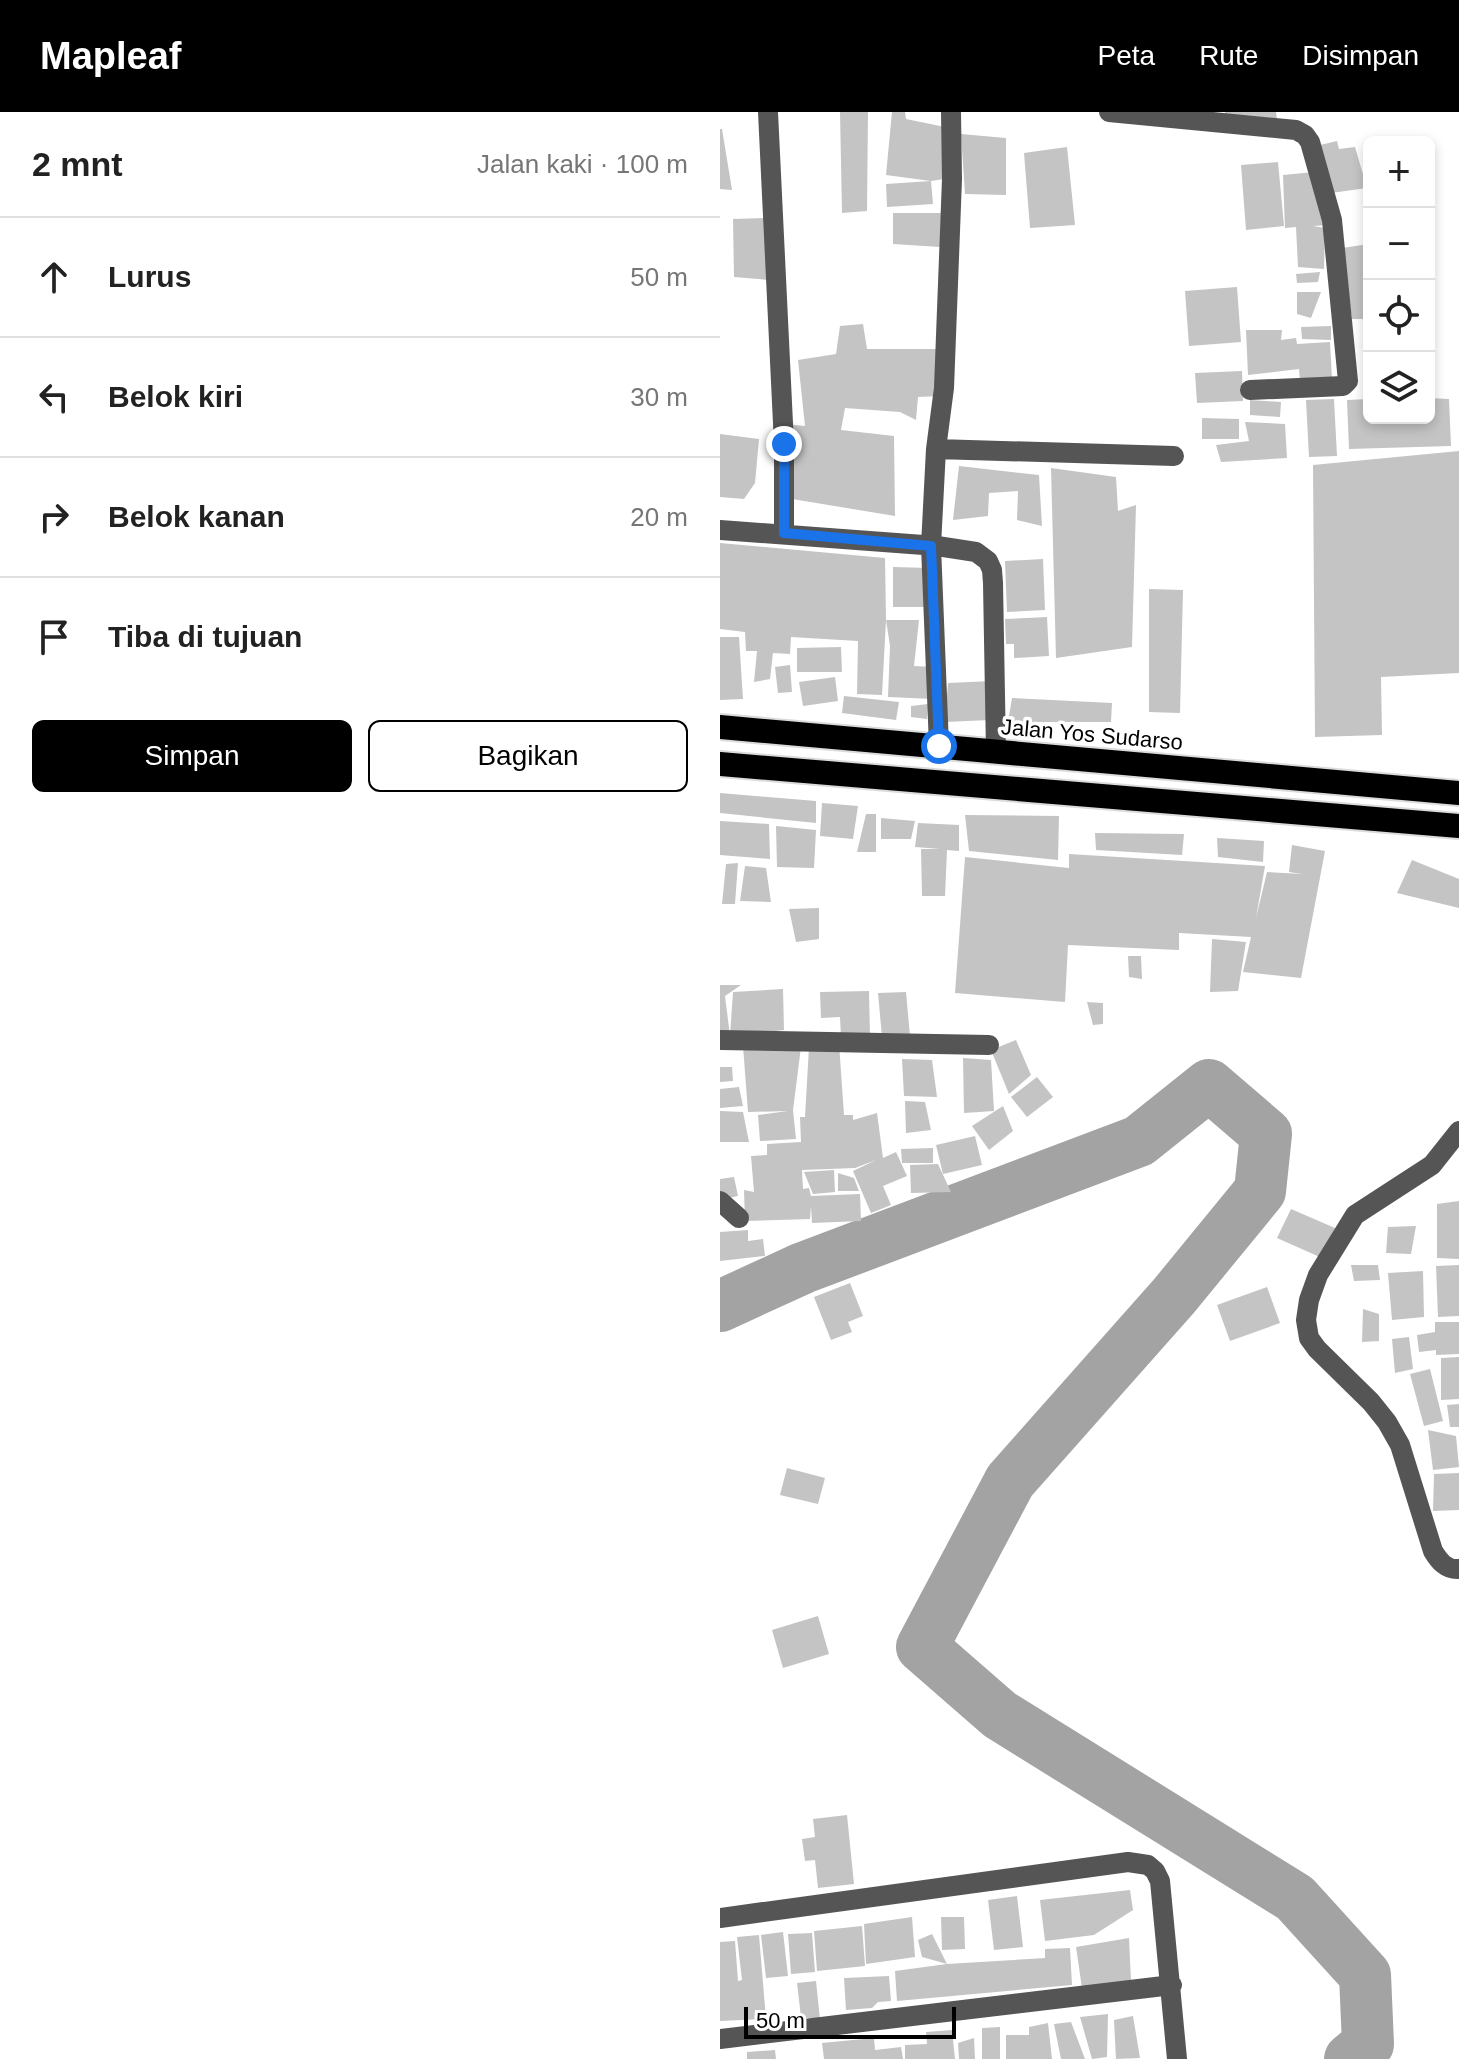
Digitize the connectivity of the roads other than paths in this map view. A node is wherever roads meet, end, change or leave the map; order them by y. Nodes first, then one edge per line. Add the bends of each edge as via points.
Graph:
1 (768, 112) edge
2 (951, 112) edge
3 (1109, 112) edge
4 (1250, 390) dead end
5 (936, 449) junction
6 (1174, 456) dead end
7 (720, 530) edge
8 (784, 533) junction
9 (931, 546) junction
10 (720, 727) edge
11 (939, 746) junction
12 (996, 752) junction
13 (720, 764) edge
14 (1459, 793) edge
15 (1459, 826) edge
16 (720, 1040) edge
17 (989, 1045) dead end
18 (1459, 1131) edge
19 (720, 1201) edge
20 (739, 1218) dead end
21 (1459, 1569) edge
22 (720, 1918) edge
23 (1172, 1985) junction
24 (720, 2039) edge
25 (1177, 2059) edge

1 - 8 street
2 - 5 street via 944,388
3 - 4 street via 1296,130 1310,142 1332,220 1348,381 1343,386
5 - 6 street
5 - 9 street
7 - 8 street
8 - 9 street
9 - 11 street
9 - 12 street via 976,552 992,570
10 - 11 highway, Jalan Yos Sudarso
11 - 12 highway, Jalan Yos Sudarso
12 - 14 highway, Jalan Yos Sudarso
13 - 15 highway
16 - 17 street
18 - 21 street via 1432,1165 1355,1215 1318,1275 1306,1320 1317,1349 1387,1422 1400,1445 1433,1551 1439,1561
19 - 20 street
22 - 23 street via 1137,1862 1148,1865 1160,1881
23 - 24 street
23 - 25 street

